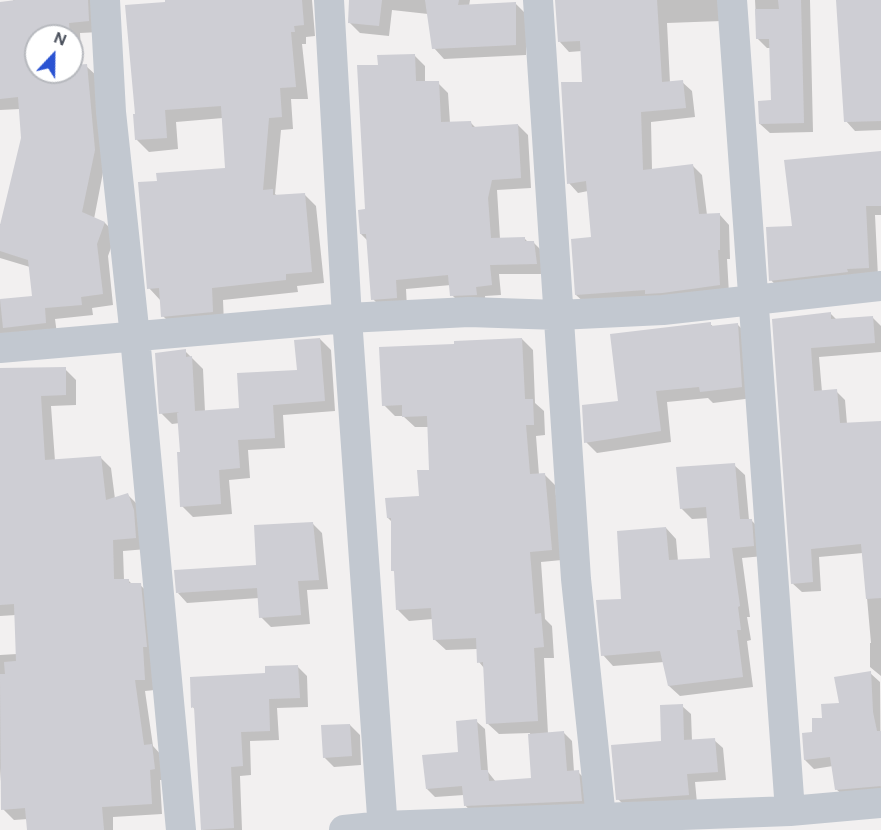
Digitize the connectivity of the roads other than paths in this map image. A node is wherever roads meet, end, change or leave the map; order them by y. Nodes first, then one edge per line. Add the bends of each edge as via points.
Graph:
1 (105, 0) edge
2 (329, 0) edge
3 (538, 0) edge
4 (732, 0) edge
5 (881, 286) edge
6 (752, 299) junction
7 (558, 315) junction
8 (347, 318) junction
9 (135, 337) junction
10 (0, 348) edge
11 (881, 803) edge
12 (790, 811) junction
13 (600, 824) edge
14 (383, 828) edge
15 (181, 830) edge
16 (344, 830) edge

1 - 9 street via 111,112
2 - 8 street
3 - 7 street
4 - 6 street
5 - 6 street
6 - 7 street via 663,310
6 - 12 street
7 - 8 street via 470,312
7 - 13 street via 576,579
8 - 9 street
8 - 14 street
9 - 10 street
9 - 15 street
11 - 12 street
12 - 13 street
13 - 14 street
14 - 16 street

